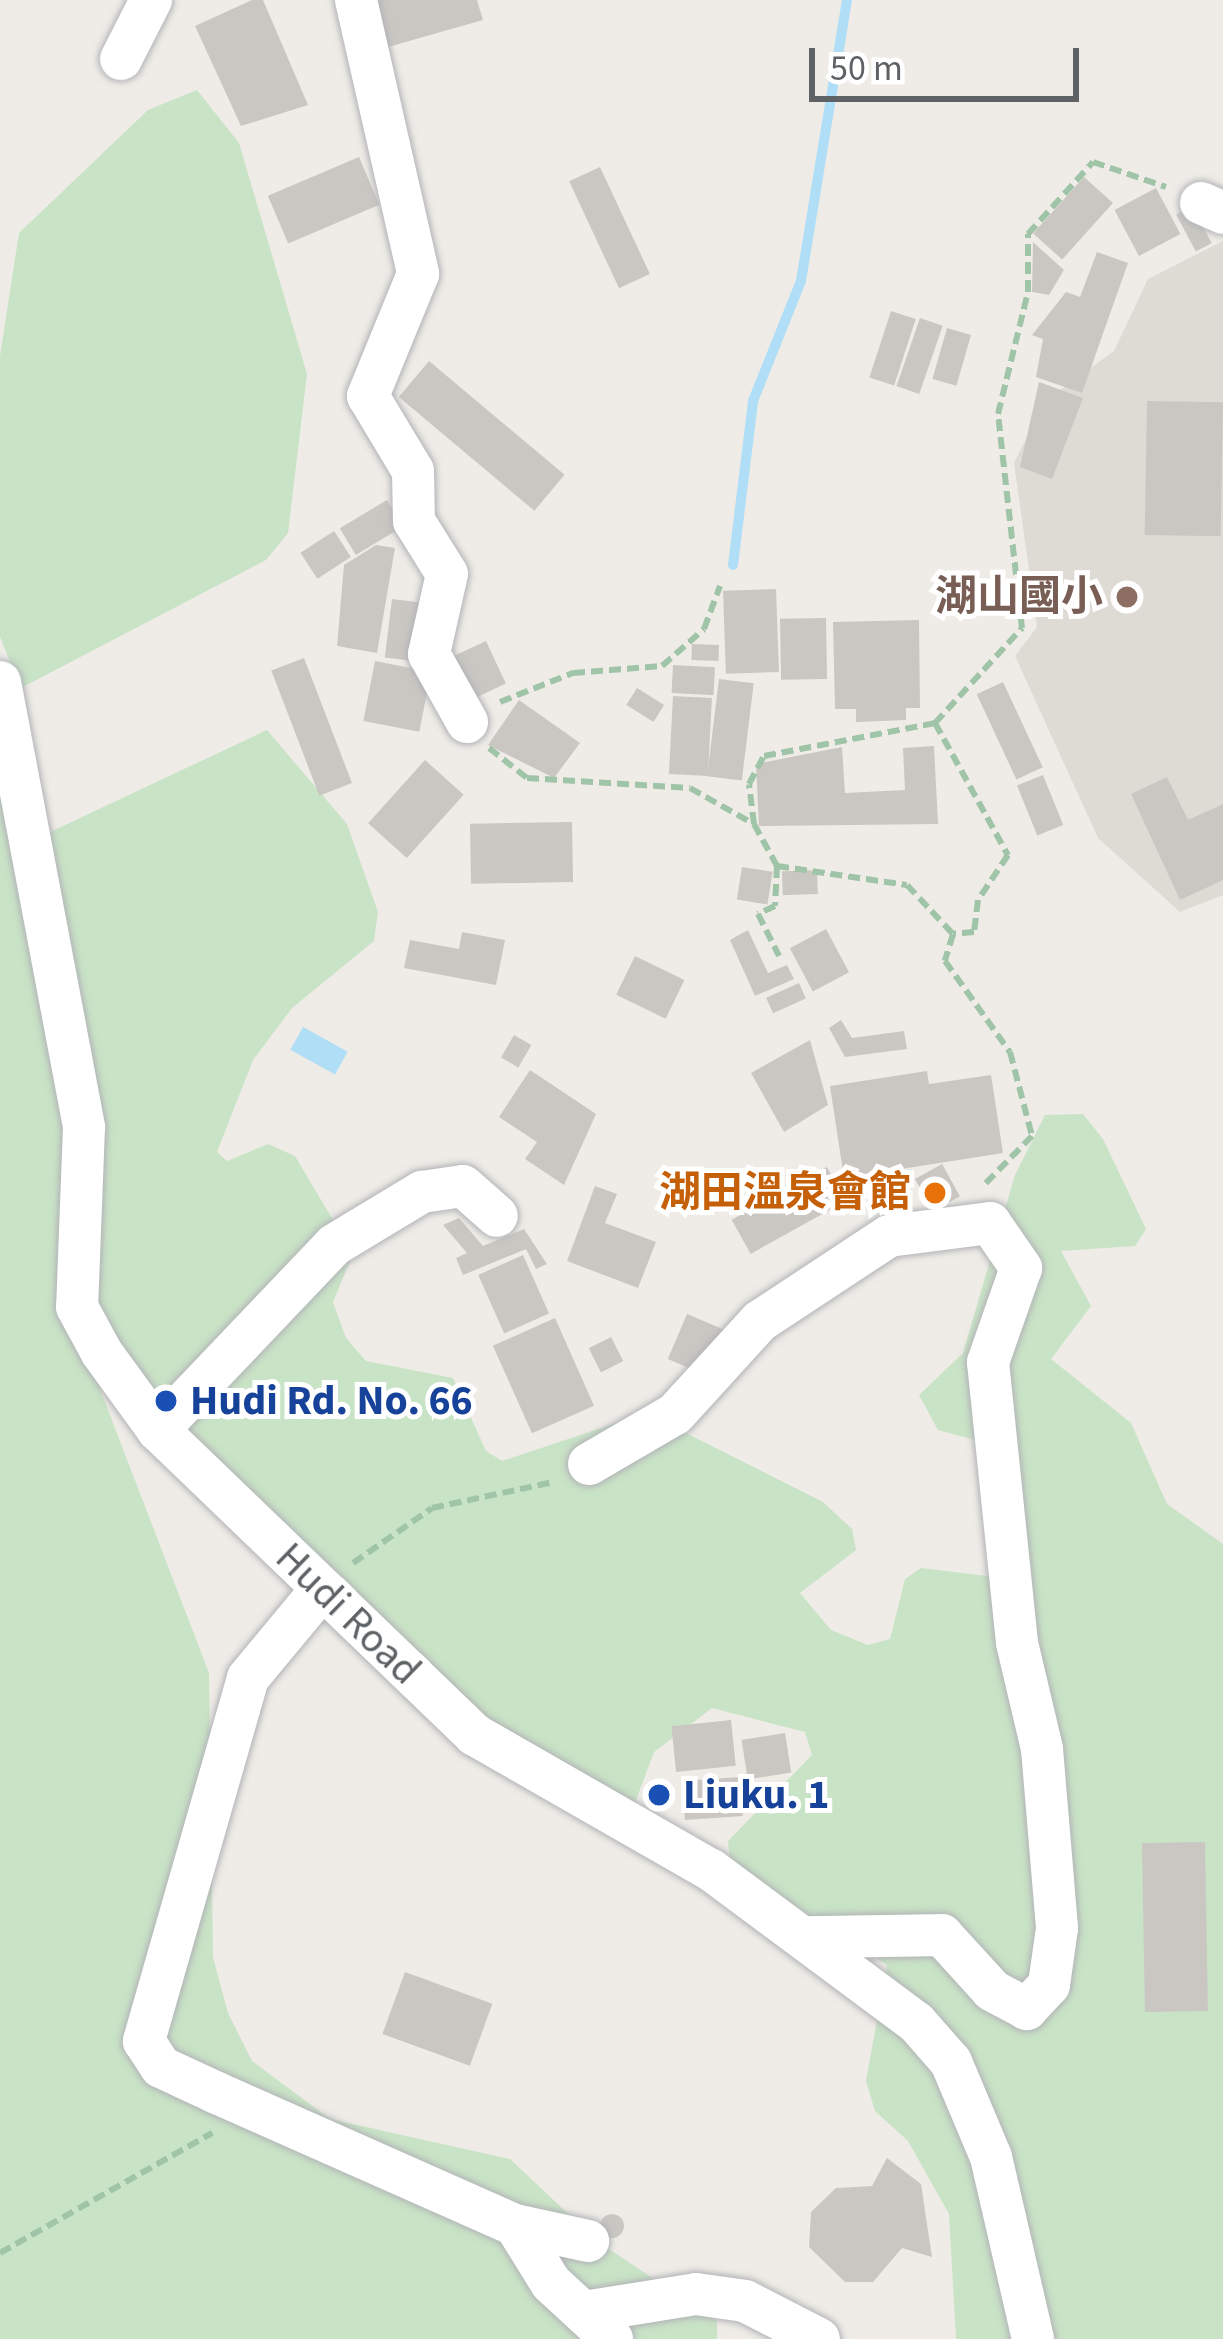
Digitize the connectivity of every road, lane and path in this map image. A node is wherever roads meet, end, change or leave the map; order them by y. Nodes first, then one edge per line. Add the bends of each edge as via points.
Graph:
1 (152, 0) edge
2 (356, 0) edge
3 (122, 59) dead end
4 (1212, 208) edge
5 (720, 586) dead end
6 (0, 682) edge
7 (467, 722) junction
8 (935, 723) junction
9 (754, 824) junction
10 (777, 866) junction
11 (953, 934) junction
12 (778, 956) dead end
13 (497, 1216) dead end
14 (989, 1223) junction
15 (158, 1430) junction
16 (589, 1464) joint
17 (320, 1589) junction
18 (810, 1937) junction
19 (515, 2225) junction
20 (588, 2241) dead end
21 (598, 2326) edge
22 (819, 2339) edge
23 (1033, 2339) edge

1 - 3 street
2 - 7 street via 418,274 368,396 412,471 414,520 447,574 429,654
4 - 8 path via 1093,163 1028,234 1028,292 998,414 1022,628
5 - 7 path via 704,629 662,666 573,673
6 - 15 street, Hudi Road via 84,1127 77,1307
7 - 9 path via 527,778 690,788
8 - 9 path via 764,755 749,784
8 - 11 path via 1008,855 978,900 974,932
9 - 10 path
10 - 11 path via 907,885
10 - 12 path via 775,906 758,914
11 - 14 path via 945,961 1010,1052 1032,1136 969,1193
13 - 15 street via 463,1186 422,1192 334,1246
14 - 16 street via 889,1236 760,1321 675,1414
14 - 18 street via 1021,1268 988,1362 1017,1643 1042,1749 1057,1928 1049,1985 1027,2009 992,1990 942,1935
15 - 17 street, Hudi Road
16 - 17 path via 432,1508
17 - 18 street, Hudi Road via 475,1736
17 - 19 street via 248,1678 144,2041 161,2067
18 - 23 street, Hudi Road via 951,2062 991,2157
19 - 20 street
19 - 21 street
21 - 22 street via 696,2294 745,2301

